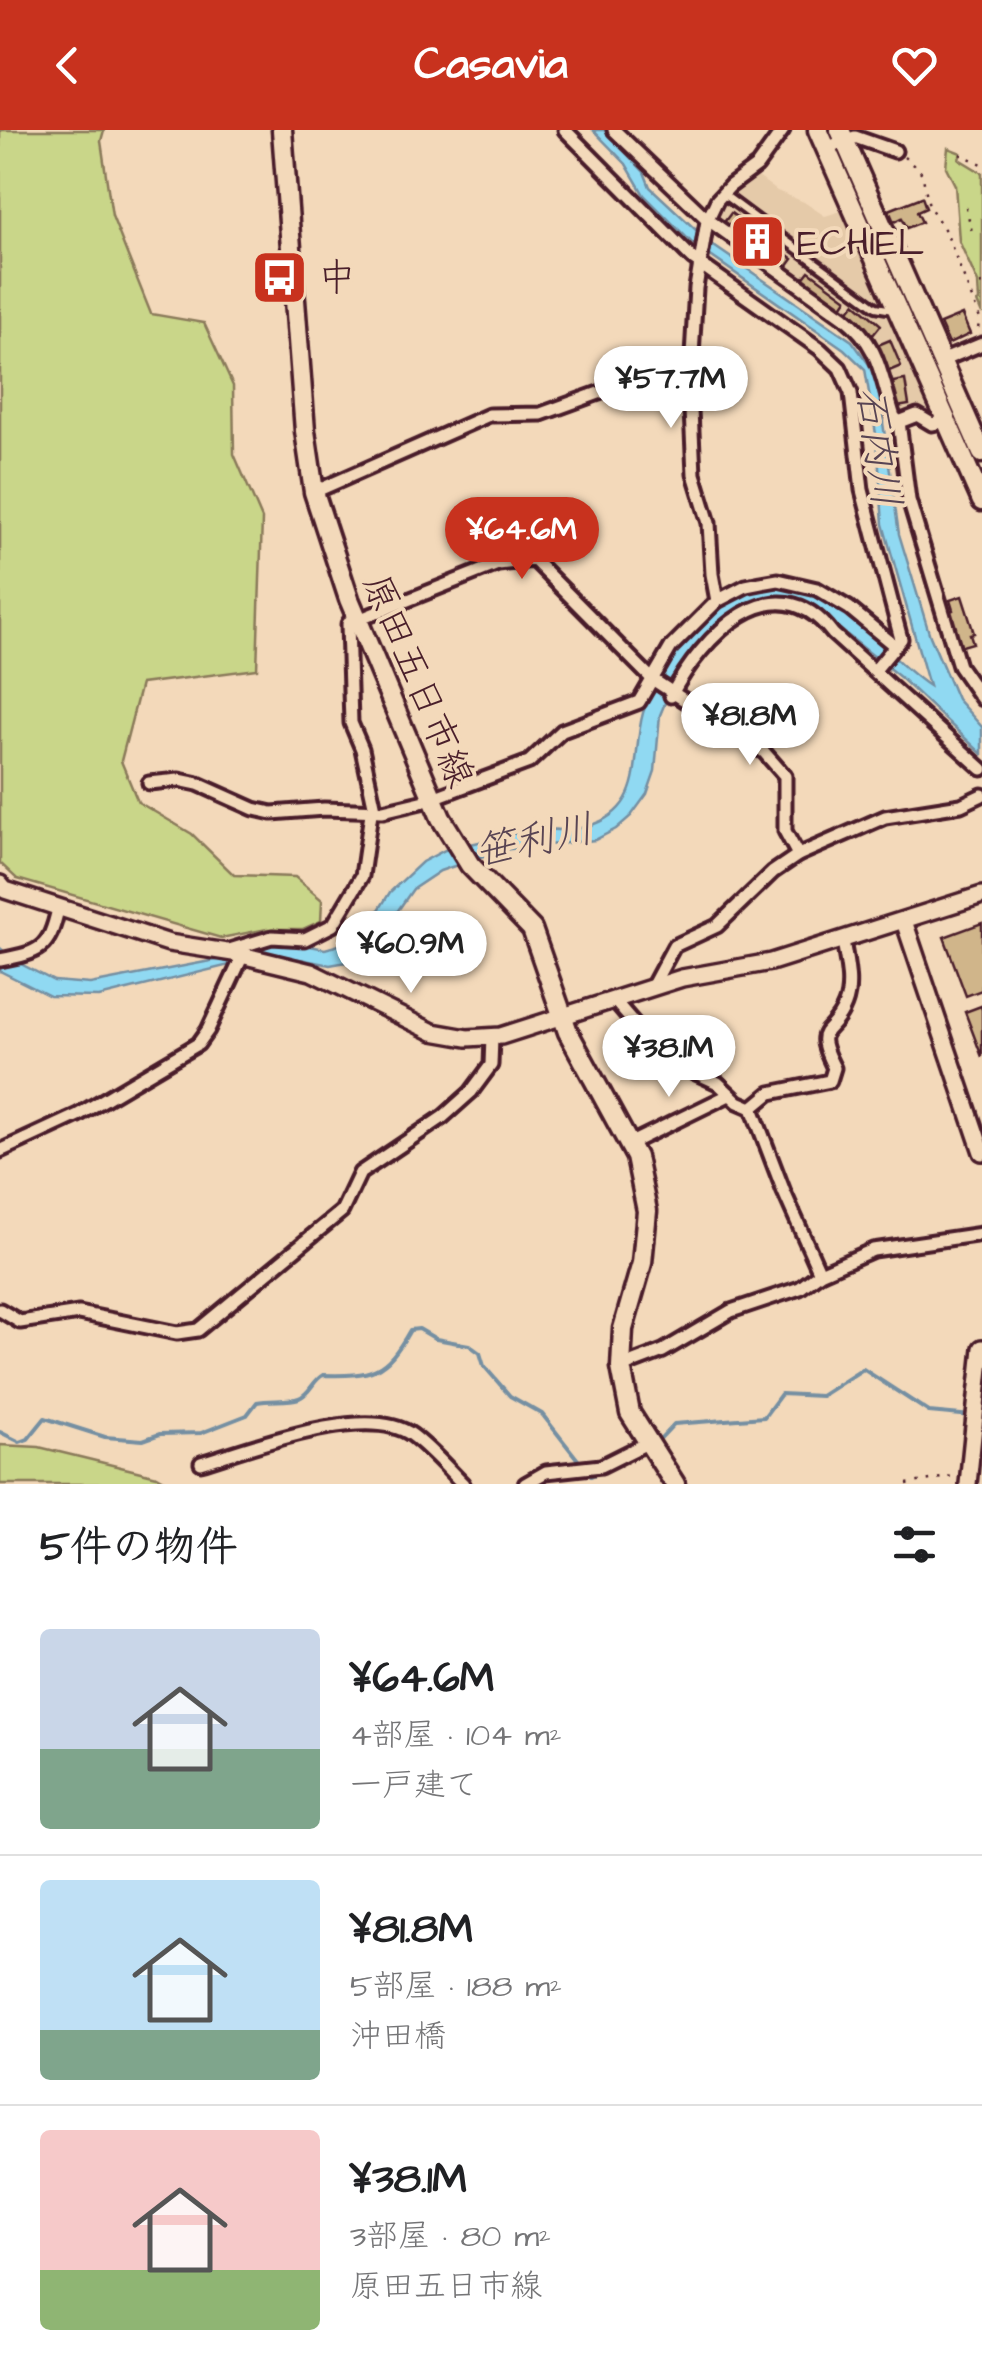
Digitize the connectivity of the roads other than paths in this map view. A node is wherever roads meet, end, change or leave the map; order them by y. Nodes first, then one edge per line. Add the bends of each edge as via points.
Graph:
1 (282, 130) edge
2 (565, 130) edge
3 (614, 130) edge
4 (783, 130) edge
5 (818, 130) edge
6 (851, 134) edge
7 (826, 148) junction
8 (894, 150) road end
9 (722, 193) junction
10 (707, 220) junction
11 (700, 261) junction
12 (897, 308) junction
13 (978, 341) edge
14 (941, 360) junction
15 (690, 389) junction
16 (946, 421) junction
17 (899, 422) junction
18 (982, 453) edge
19 (314, 492) junction
20 (982, 502) edge
21 (717, 601) junction
22 (356, 617) junction
23 (894, 646) junction
24 (877, 668) junction
25 (982, 676) edge
26 (653, 680) junction
27 (671, 695) junction
28 (980, 696) edge
29 (982, 768) edge
30 (148, 782) dead end
31 (982, 796) edge
32 (432, 798) junction
33 (375, 809) junction
34 (798, 855) junction
35 (0, 884) edge
36 (982, 895) edge
37 (58, 908) junction
38 (904, 921) junction
39 (843, 940) junction
40 (233, 953) junction
41 (0, 960) edge
42 (652, 987) junction
43 (614, 1000) junction
44 (561, 1017) junction
45 (492, 1037) junction
46 (729, 1095) junction
47 (752, 1108) junction
48 (629, 1144) junction
49 (0, 1152) edge
50 (982, 1152) edge
51 (982, 1234) edge
52 (820, 1274) junction
53 (0, 1310) edge
54 (982, 1348) edge
55 (621, 1367) junction
56 (977, 1426) edge
57 (649, 1446) junction
58 (201, 1463) dead end
59 (968, 1478) edge
60 (464, 1484) edge
61 (525, 1484) edge
62 (675, 1484) edge

1 - 19 main road, 原田五日市線
2 - 11 street
3 - 10 street
4 - 9 street via 757,166
5 - 7 main road
6 - 7 street
6 - 8 street
6 - 14 main road
7 - 12 main road
9 - 10 street
9 - 12 lane via 876,307
10 - 11 street
10 - 17 street via 858,328 875,351
11 - 15 street
11 - 23 street via 820,348 846,380 862,490 901,639
12 - 16 main road
13 - 14 street
14 - 18 main road
15 - 19 street via 618,386 541,414 489,415
15 - 21 street via 694,474 709,523
16 - 17 street via 932,424 917,415
16 - 20 main road
17 - 28 street via 908,500 959,666
19 - 22 main road, 原田五日市線
21 - 23 street via 761,582 806,585 850,608
21 - 26 street via 672,648
22 - 26 street via 498,564 534,560
22 - 32 main road, 原田五日市線
22 - 33 street via 348,624 348,702
23 - 24 street
24 - 27 street via 809,609 769,604 736,616 696,655
24 - 29 street
25 - 28 street
26 - 27 street
26 - 32 street via 639,702 562,731 529,762
27 - 34 street via 764,752 785,776 785,831
30 - 33 street via 198,784 272,813
31 - 34 street via 885,818
32 - 33 street
32 - 44 main road, 原田五日市線 via 461,854 532,929
33 - 40 street via 362,876 333,925 305,939 272,937
34 - 42 street via 717,926 674,946
35 - 37 street
36 - 38 street
37 - 40 street via 169,943
37 - 41 street via 42,948
38 - 39 street
38 - 50 street
39 - 42 street
39 - 47 street via 850,985 822,1044 834,1068 830,1081 770,1093
40 - 45 street via 329,979 434,1032
40 - 49 street via 234,971 198,1044
42 - 43 street
43 - 44 street
43 - 46 street via 681,1066 718,1082
44 - 45 street
44 - 48 main road, 原田五日市線
45 - 53 street via 492,1066 472,1092 360,1173 342,1211 198,1330 177,1333 78,1313 20,1322
46 - 47 street
46 - 48 street
47 - 52 street
48 - 55 main road, 原田五日市線 via 646,1211
51 - 52 street via 873,1250
52 - 55 street
54 - 56 street
55 - 57 main road, 原田五日市線 via 630,1413
56 - 59 street
57 - 61 street via 586,1469 546,1472
57 - 62 main road, 原田五日市線
58 - 60 street via 328,1426 392,1426 412,1434

